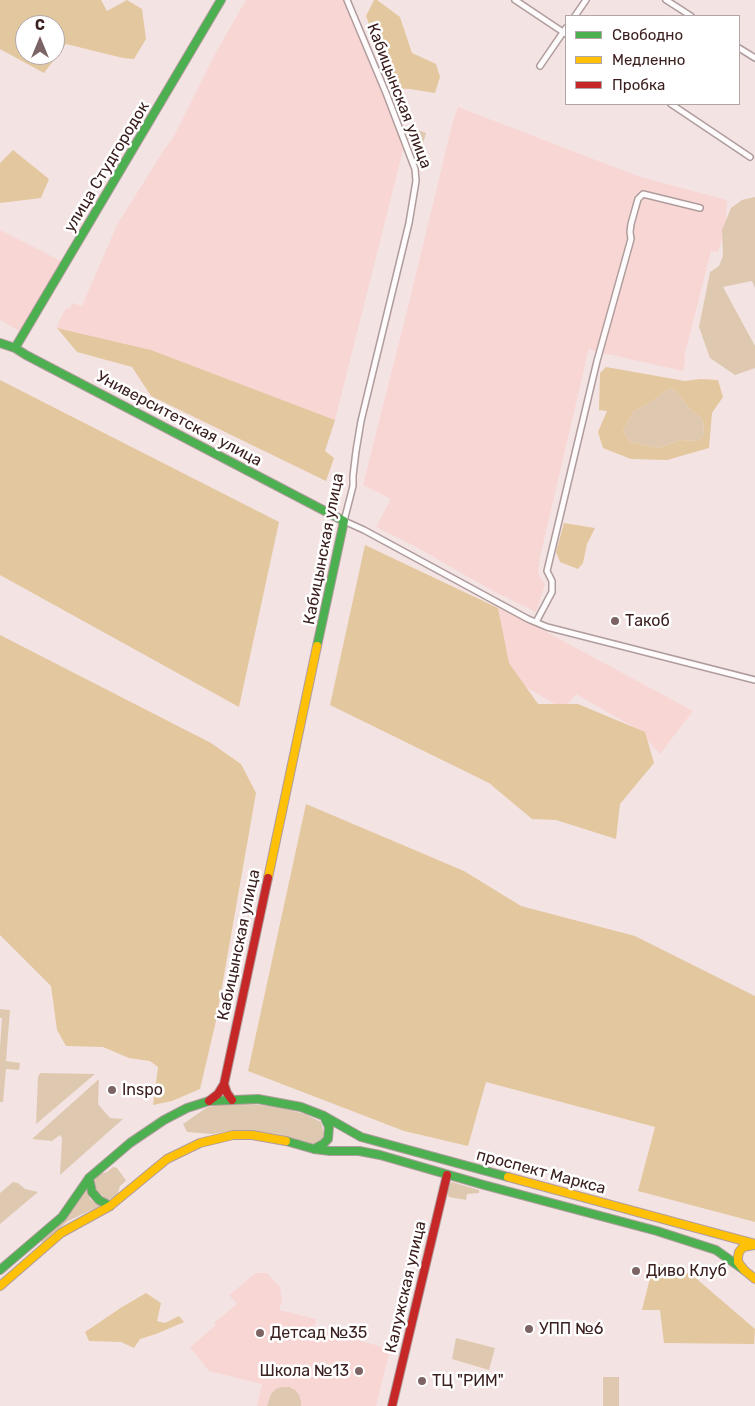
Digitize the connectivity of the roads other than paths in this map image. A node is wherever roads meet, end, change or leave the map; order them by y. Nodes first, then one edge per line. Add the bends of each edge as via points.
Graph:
1 (221, 0) edge
2 (347, 0) edge
3 (516, 0) edge
4 (586, 0) edge
5 (666, 0) edge
6 (576, 15) edge
7 (689, 15) edge
8 (565, 31) edge
9 (740, 49) edge
10 (755, 58) edge
11 (540, 66) dead end
12 (672, 105) edge
13 (750, 157) dead end
14 (700, 208) dead end
15 (0, 343) edge
16 (15, 348) junction
17 (344, 521) junction
18 (536, 622) junction
19 (755, 680) edge
20 (224, 1084) junction
21 (232, 1100) junction
22 (209, 1101) junction
23 (324, 1116) junction
24 (314, 1149) junction
25 (451, 1162) junction
26 (447, 1175) junction
27 (89, 1178) junction
28 (110, 1206) junction
29 (755, 1244) edge
30 (0, 1270) edge
31 (744, 1270) junction
32 (755, 1279) edge
33 (0, 1286) edge
34 (392, 1406) edge

1 - 16 main road, улица Студгородок
2 - 17 street, Кабицынская улица via 415,169 416,181 362,421 353,486
3 - 8 street
4 - 6 street
5 - 7 street
8 - 11 street
9 - 10 street
12 - 13 street
14 - 18 street via 643,194 638,199 631,224 631,239 597,361 547,570 552,592
15 - 16 main road, Университетская улица
16 - 17 main road, Университетская улица
17 - 18 street
17 - 20 main road, Кабицынская улица
18 - 19 street
20 - 21 main road
20 - 22 main road
21 - 22 main road, проспект Маркса
21 - 23 main road, проспект Маркса via 276,1102
22 - 27 main road, проспект Маркса via 164,1120 130,1143
23 - 24 main road via 328,1139
23 - 25 main road, проспект Маркса via 361,1137
24 - 26 main road, проспект Маркса via 380,1155
24 - 28 main road, проспект Маркса via 252,1135 233,1135 200,1143 167,1159
25 - 26 main road, Калужская улица
25 - 29 main road, проспект Маркса
26 - 31 main road, проспект Маркса via 709,1247
26 - 34 main road, Калужская улица
27 - 28 main road via 92,1192
27 - 30 main road, проспект Маркса via 62,1217
28 - 33 main road, проспект Маркса via 70,1227
29 - 31 main road via 743,1247 739,1252 738,1262
31 - 32 main road, проспект Маркса

